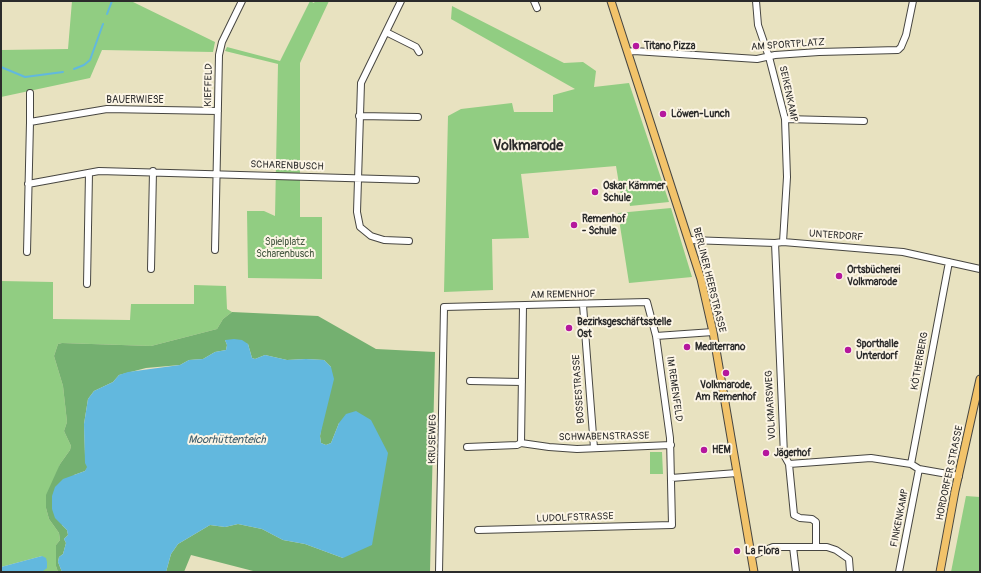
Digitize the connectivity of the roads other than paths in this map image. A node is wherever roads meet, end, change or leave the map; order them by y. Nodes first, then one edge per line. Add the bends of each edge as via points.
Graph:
1 (242, 1) edge
2 (402, 1) edge
3 (534, 1) edge
4 (611, 1) edge
5 (756, 1) edge
6 (913, 1) edge
7 (537, 8) dead end
8 (386, 32) junction
9 (419, 52) dead end
10 (628, 52) junction
11 (769, 56) junction
12 (30, 93) dead end
13 (218, 111) junction
14 (359, 116) junction
15 (418, 116) dead end
16 (785, 120) junction
17 (864, 121) dead end
18 (30, 122) junction
19 (153, 171) junction
20 (89, 172) junction
21 (217, 174) junction
22 (357, 178) junction
23 (416, 180) dead end
24 (28, 184) junction
25 (690, 240) junction
26 (409, 241) dead end
27 (783, 242) junction
28 (775, 244) junction
29 (215, 250) dead end
30 (27, 252) dead end
31 (949, 262) junction
32 (151, 269) dead end
33 (980, 269) edge
34 (86, 284) dead end
35 (583, 305) junction
36 (524, 306) junction
37 (444, 307) joint
38 (713, 332) junction
39 (656, 336) junction
40 (980, 379) edge
41 (470, 381) dead end
42 (522, 382) junction
43 (521, 443) junction
44 (670, 445) junction
45 (467, 447) dead end
46 (594, 448) junction
47 (789, 464) junction
48 (911, 464) junction
49 (920, 468) junction
50 (738, 473) junction
51 (958, 476) junction
52 (671, 478) junction
53 (672, 525) joint
54 (478, 530) dead end
55 (793, 547) junction
56 (816, 547) junction
57 (752, 556) junction
58 (439, 572) edge
59 (754, 572) edge
60 (796, 572) edge
61 (850, 572) edge
62 (899, 572) edge
63 (940, 572) edge

1 - 13 street, KIEFFELD via 220,47
2 - 8 street
3 - 7 street
4 - 10 main road, BERLINER HEERSTRASSE
5 - 11 street, SEIKENKAMP via 758,25
6 - 11 street, AM SPORTPLATZ via 906,35 898,50
8 - 9 street
8 - 14 street via 361,83
10 - 11 street, AM SPORTPLATZ via 757,59
10 - 25 main road, BERLINER HEERSTRASSE
11 - 16 street, SEIKENKAMP
12 - 18 street
13 - 18 street, BAUERWIESE via 107,109
13 - 21 street, KIEFFELD
14 - 15 street
14 - 22 street
16 - 17 street
16 - 27 street, SEIKENKAMP via 787,177
18 - 24 street
19 - 20 street, SCHARENBUSCH
19 - 21 street, SCHARENBUSCH
19 - 32 street
20 - 24 street, SCHARENBUSCH
20 - 34 street
21 - 22 street, SCHARENBUSCH
21 - 29 street
22 - 23 street, SCHARENBUSCH
22 - 26 street via 357,212 360,227 378,239
24 - 30 street
25 - 28 street, UNTERDORF
25 - 38 main road, BERLINER HEERSTRASSE
27 - 28 street, UNTERDORF
27 - 31 street, UNTERDORF via 903,252
28 - 47 street, VOLKMARSWEG via 784,455
31 - 33 street, UNTERDORF
31 - 48 street, KÖTHERBERG
35 - 36 street, AM REMENHOF
35 - 39 street, AM REMENHOF via 647,302
35 - 46 street, BOSSESTRASSE
36 - 37 street, AM REMENHOF
36 - 42 street
37 - 58 street, KRUSEWEG
38 - 39 street
38 - 50 main road, BERLINER HEERSTRASSE
39 - 44 street, IM REMENFELD
40 - 51 main road, HORDORFER STRASSE
41 - 42 street
42 - 43 street
43 - 45 street, SCHWABENSTRASSE
43 - 46 street, SCHWABENSTRASSE via 549,447
44 - 46 street, SCHWABENSTRASSE
44 - 52 street, IM REMENFELD
47 - 48 street via 871,458
47 - 56 street, VOLKMARSWEG via 794,515 816,522
48 - 49 street
49 - 51 street
49 - 62 street, FINKENKAMP
50 - 52 street
50 - 57 main road, BERLINER HEERSTRASSE
51 - 63 main road, HORDORFER STRASSE
52 - 53 street, IM REMENFELD
53 - 54 street, LUDOLFSTRASSE
55 - 56 street
55 - 57 street via 773,548
55 - 60 street
56 - 61 street via 830,548 846,555 850,562
57 - 59 main road, BERLINER HEERSTRASSE

